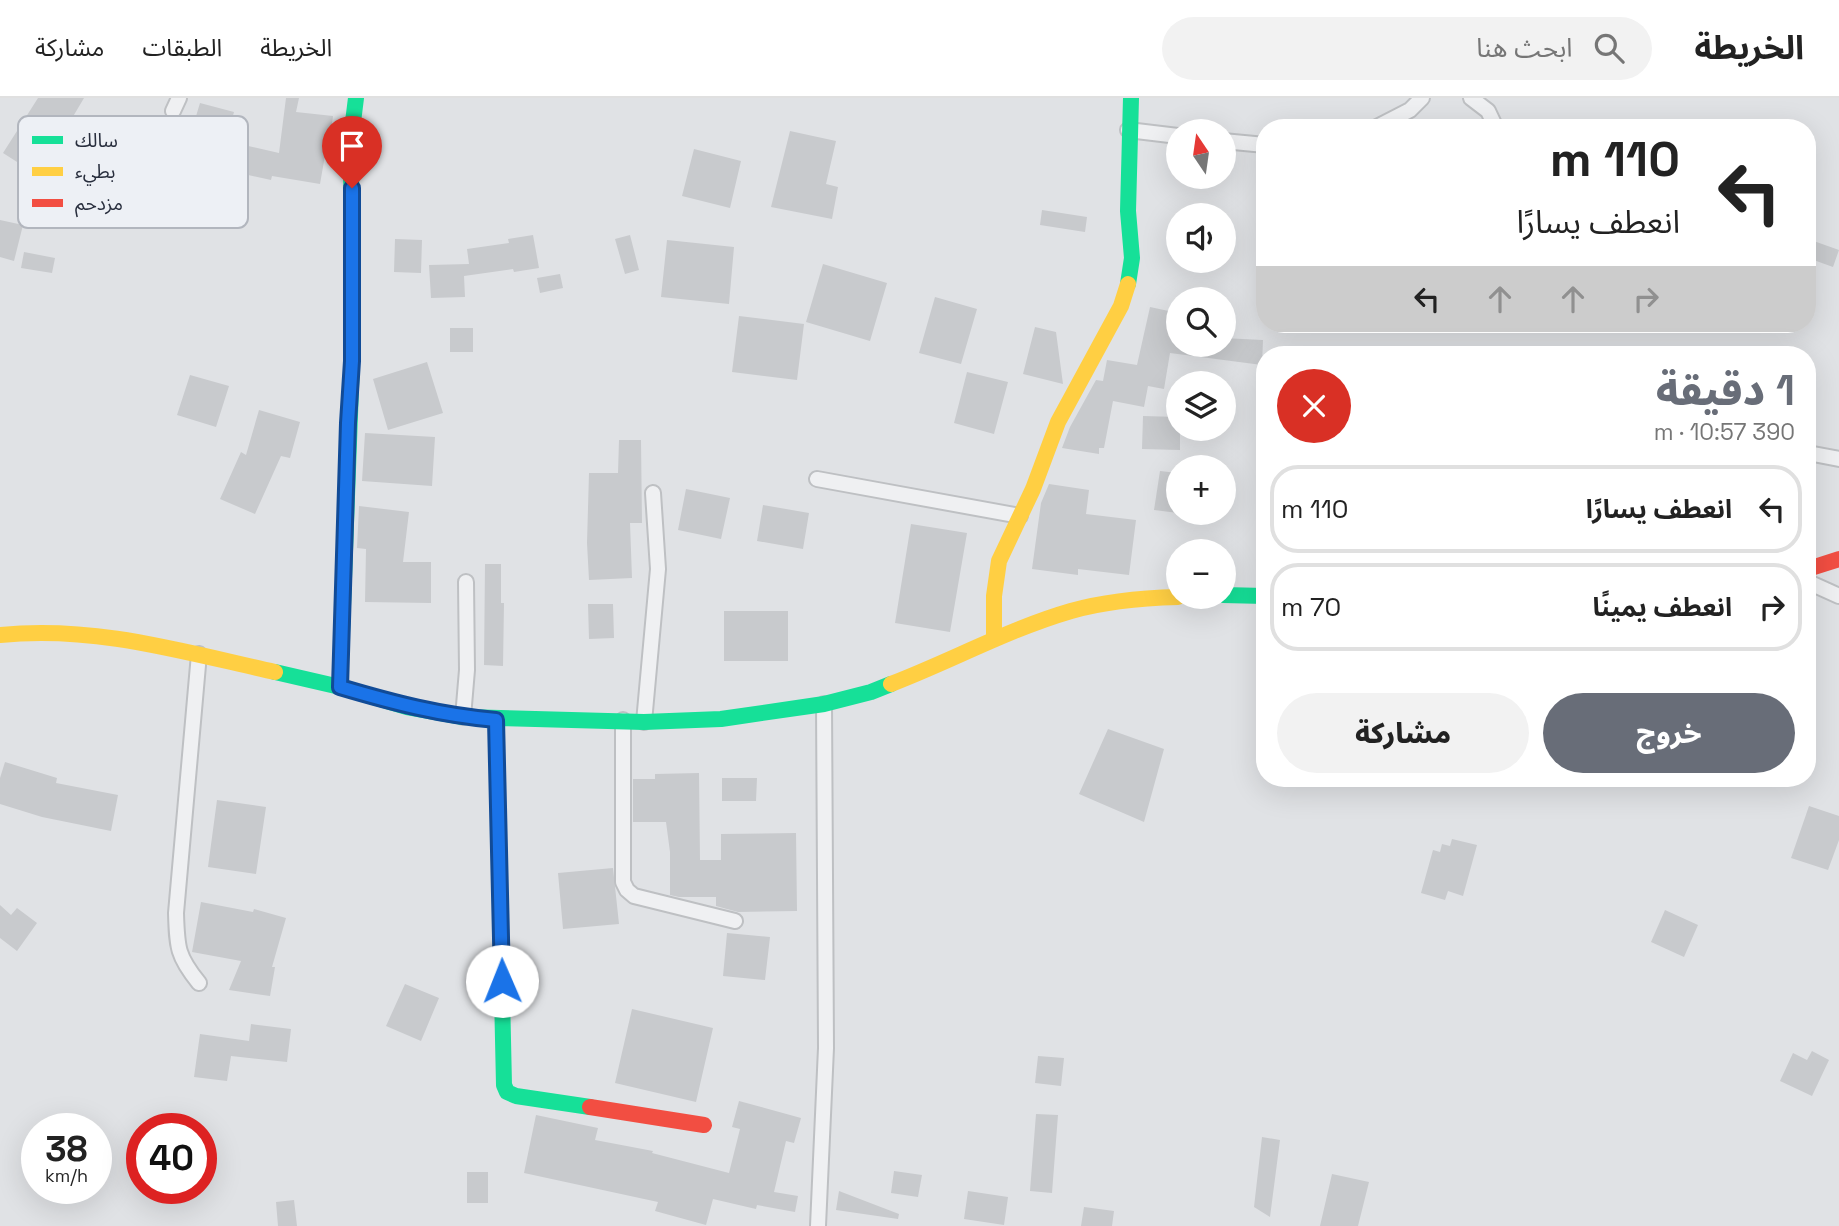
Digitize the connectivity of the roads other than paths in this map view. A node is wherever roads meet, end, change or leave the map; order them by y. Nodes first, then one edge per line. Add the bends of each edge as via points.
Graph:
1 (356, 98) edge
2 (1131, 98) edge
3 (1422, 98) edge
4 (1471, 98) edge
5 (1393, 119) edge
6 (1492, 119) edge
7 (1128, 130) junction
8 (1166, 135) edge
9 (1236, 142) edge
10 (1256, 144) edge
11 (1816, 455) edge
12 (1839, 459) edge
13 (817, 479) dead end
14 (653, 493) dead end
15 (1020, 516) junction
16 (1839, 559) edge
17 (1816, 566) edge
18 (466, 582) dead end
19 (1816, 586) edge
20 (1236, 596) edge
21 (1256, 596) edge
22 (1839, 596) edge
23 (1166, 597) edge
24 (0, 635) edge
25 (994, 639) junction
26 (199, 654) junction
27 (340, 687) junction
28 (824, 704) junction
29 (463, 717) junction
30 (496, 720) junction
31 (624, 720) junction
32 (644, 722) junction
33 (735, 921) dead end
34 (199, 983) dead end
35 (704, 1125) dead end
36 (818, 1226) edge

1 - 27 street via 349,146 352,361
2 - 7 street
3 - 5 street
4 - 6 street
7 - 8 street
7 - 15 street via 1132,258 1125,293 1058,422
9 - 10 street
11 - 12 street
13 - 15 street
14 - 32 street via 658,569
15 - 25 street via 999,561 993,596
16 - 17 street
18 - 29 street
19 - 22 street
20 - 21 street
23 - 25 street via 1072,611
24 - 26 street via 71,633 124,638
25 - 28 street via 871,692
26 - 27 street
26 - 34 street via 176,913 178,948
27 - 29 street via 407,707
28 - 32 street via 721,719
28 - 36 street via 827,1048
29 - 30 street
30 - 31 street
30 - 35 street via 507,1092
31 - 32 street
31 - 33 street via 622,859 627,891

